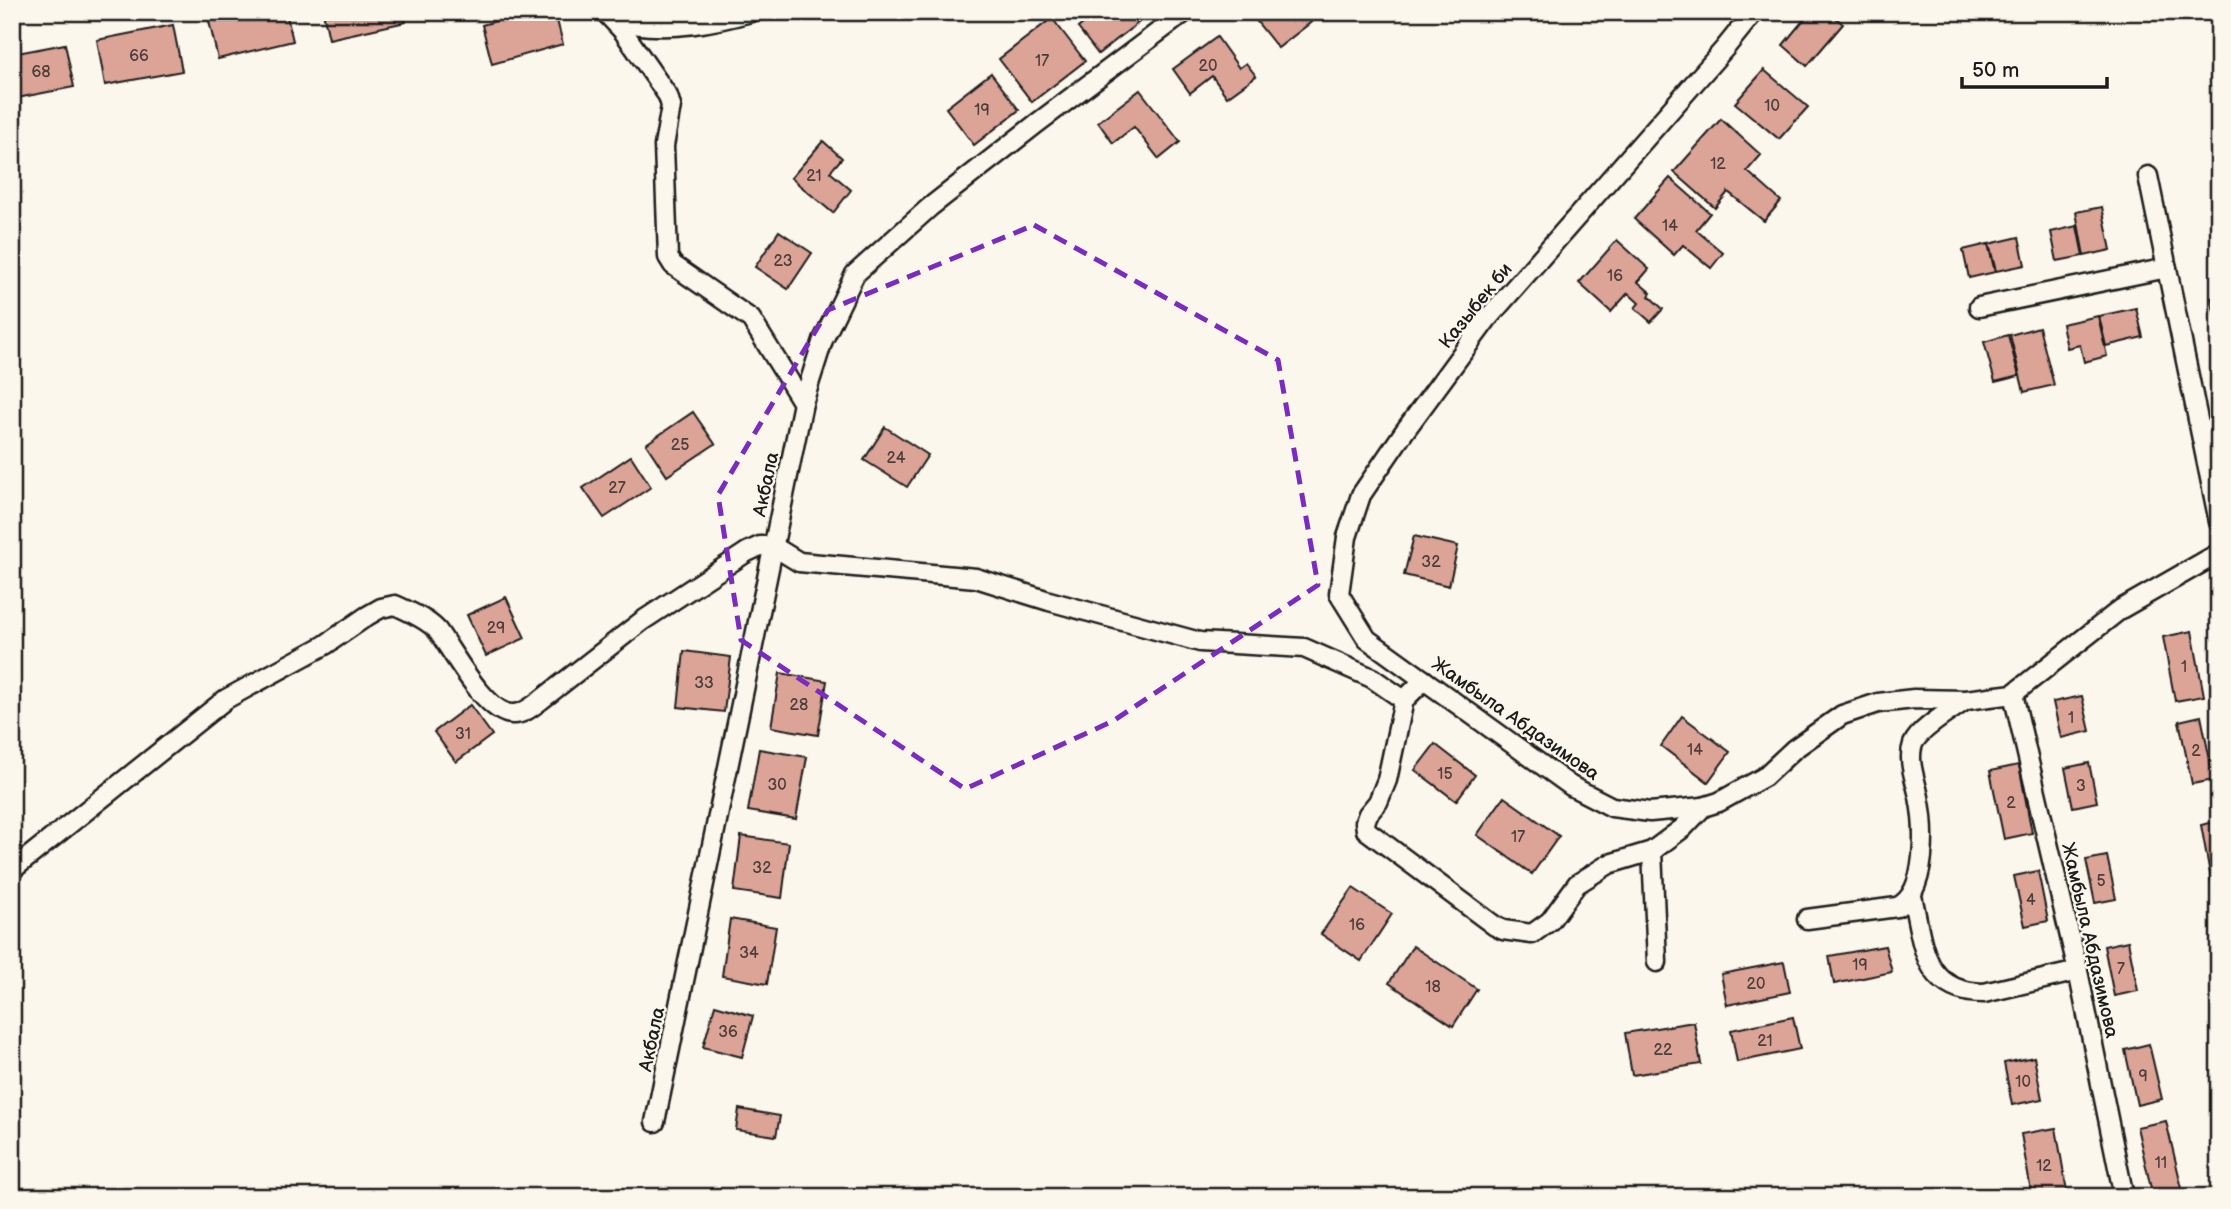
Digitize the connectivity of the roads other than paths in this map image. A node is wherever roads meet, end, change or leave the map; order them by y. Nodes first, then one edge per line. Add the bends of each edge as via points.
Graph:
1 (605, 12) edge
2 (751, 12) edge
3 (1185, 12) edge
4 (1754, 12) edge
5 (623, 31) junction
6 (2148, 176) dead end
7 (2167, 268) junction
8 (1979, 307) dead end
9 (803, 403) junction
10 (2211, 438) edge
11 (2219, 522) edge
12 (773, 546) junction
13 (2219, 553) edge
14 (1391, 656) joint
15 (1424, 680) junction
16 (2013, 694) junction
17 (1404, 700) junction
18 (1966, 700) junction
19 (1703, 807) junction
20 (1652, 850) junction
21 (12, 870) edge
22 (1912, 896) junction
23 (1807, 919) dead end
24 (1657, 962) dead end
25 (2078, 971) junction
26 (655, 1122) dead end
27 (2124, 1197) edge

1 - 5 street
2 - 5 street via 682,27 633,24
3 - 9 street, Акбала via 930,207 855,274 823,340
4 - 14 street, Казыбек би via 1488,318 1361,495 1347,537 1339,594 1367,639
5 - 9 street via 671,106 664,146 668,257 751,319
6 - 7 street
7 - 8 street
7 - 10 street
9 - 12 street, Акбала
10 - 11 street
12 - 17 street via 799,562 976,578 1200,642 1304,648 1373,678
12 - 21 street via 747,552 642,621 541,700 514,715 494,705 469,678 435,628 395,605 382,608 226,699
12 - 26 street, Акбала
13 - 16 street via 2121,608
14 - 15 street, Жамбыла Абдазимова
15 - 17 street
15 - 19 street, Жамбыла Абдазимова via 1571,786 1612,807 1650,812
16 - 18 street
16 - 25 street, Жамбыла Абдазимова
17 - 20 street via 1387,780 1368,814 1366,830 1495,926 1532,934 1550,921 1577,884 1609,864
18 - 19 street via 1878,703 1842,715 1764,777
18 - 22 street via 1917,736 1912,747 1923,858
19 - 20 street via 1684,828
20 - 24 street
22 - 23 street via 1898,907
22 - 25 street via 1930,968 1941,981 1970,993 1984,993
25 - 27 street, Жамбыла Абдазимова

